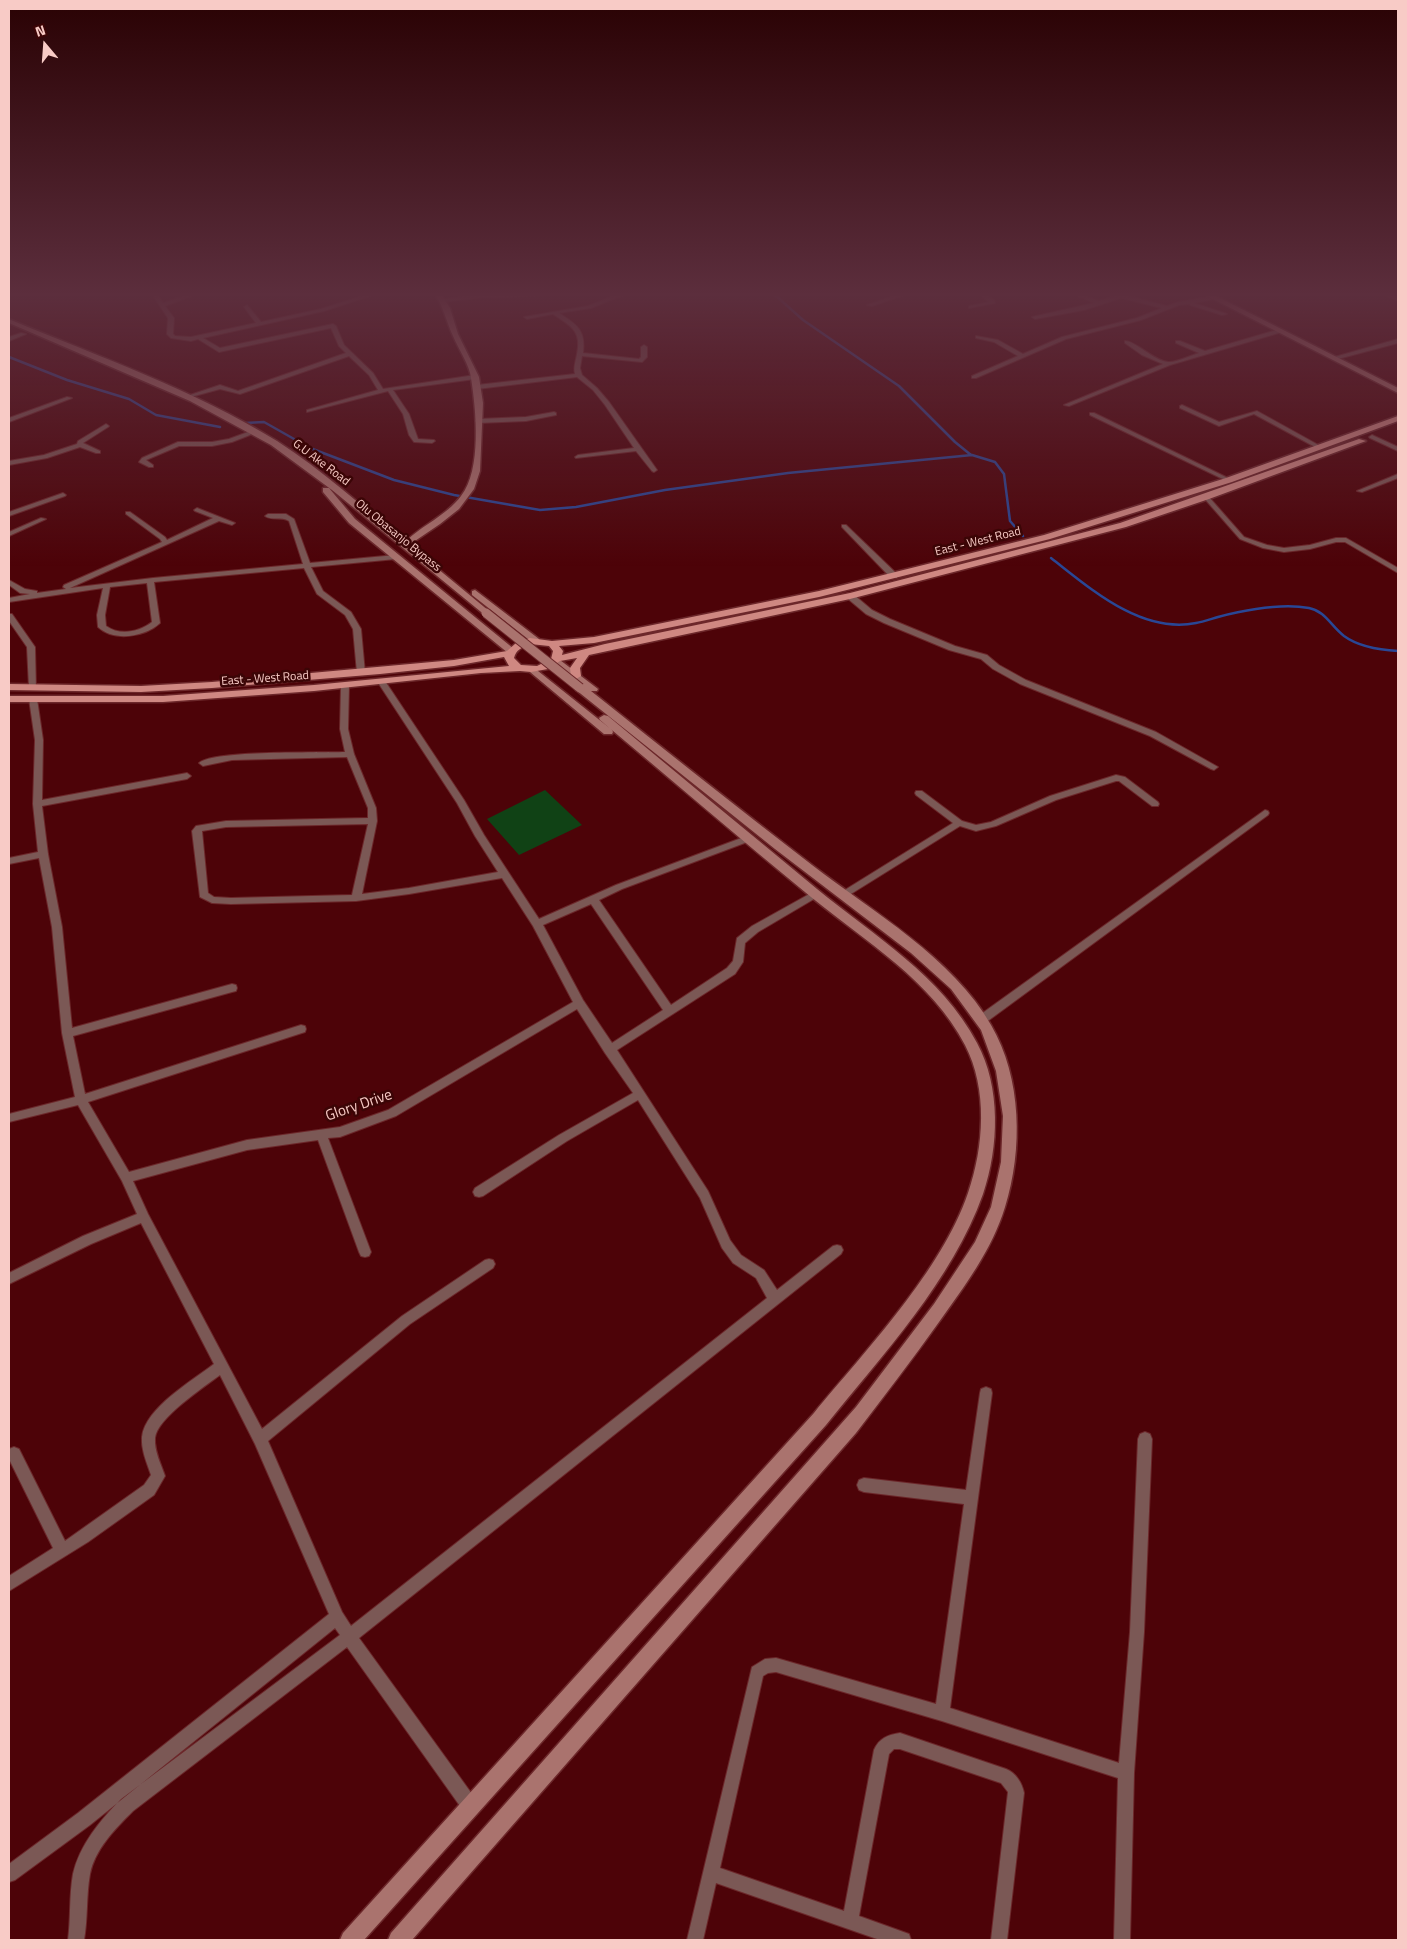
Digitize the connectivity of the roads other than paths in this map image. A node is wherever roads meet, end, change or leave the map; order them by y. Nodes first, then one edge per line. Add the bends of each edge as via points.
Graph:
1 (147, 385) edge
2 (160, 385) edge
3 (261, 385) edge
4 (378, 385) edge
5 (418, 385) edge
6 (494, 385) edge
7 (591, 385) edge
8 (1116, 385) edge
9 (477, 387) joint
10 (389, 389) junction
11 (382, 391) junction
12 (189, 397) junction
13 (68, 398) dead end
14 (1067, 405) dead end
15 (1182, 407) dead end
16 (309, 411) dead end
17 (554, 414) dead end
18 (1092, 414) dead end
19 (1398, 418) edge
20 (9, 420) edge
21 (478, 422) junction
22 (106, 426) dead end
23 (1398, 427) edge
24 (248, 434) junction
25 (1372, 437) junction
26 (432, 441) dead end
27 (80, 444) junction
28 (1319, 447) junction
29 (638, 449) junction
30 (1398, 449) edge
31 (98, 452) dead end
32 (578, 457) dead end
33 (9, 463) edge
34 (150, 466) dead end
35 (654, 470) dead end
36 (1398, 476) edge
37 (1229, 480) junction
38 (336, 488) junction
39 (326, 490) junction
40 (1360, 491) dead end
41 (63, 496) dead end
42 (1206, 497) junction
43 (197, 510) dead end
44 (9, 514) edge
45 (128, 514) dead end
46 (268, 516) dead end
47 (219, 518) junction
48 (43, 519) dead end
49 (232, 523) dead end
50 (844, 526) dead end
51 (9, 534) edge
52 (166, 542) junction
53 (409, 542) junction
54 (396, 557) junction
55 (307, 566) junction
56 (1398, 571) edge
57 (894, 576) junction
58 (150, 581) junction
59 (9, 582) edge
60 (107, 586) junction
61 (58, 592) junction
62 (38, 594) junction
63 (850, 596) junction
64 (9, 600) edge
65 (482, 614) junction
66 (9, 616) edge
67 (536, 641) junction
68 (552, 644) junction
69 (587, 651) junction
70 (510, 652) junction
71 (557, 659) junction
72 (527, 669) junction
73 (361, 673) junction
74 (381, 681) junction
75 (345, 685) junction
76 (576, 685) junction
77 (9, 687) edge
78 (33, 694) junction
79 (9, 699) edge
80 (350, 754) junction
81 (203, 762) dead end
82 (1214, 766) dead end
83 (187, 776) dead end
84 (919, 793) dead end
85 (37, 804) junction
86 (1155, 804) dead end
87 (1265, 813) dead end
88 (373, 821) junction
89 (959, 823) junction
90 (746, 839) junction
91 (770, 847) junction
92 (43, 854) junction
93 (9, 861) edge
94 (504, 874) junction
95 (816, 894) junction
96 (843, 895) junction
97 (356, 898) junction
98 (593, 898) junction
99 (537, 924) junction
100 (232, 988) dead end
101 (579, 1004) junction
102 (670, 1011) junction
103 (981, 1020) junction
104 (301, 1028) dead end
105 (67, 1033) junction
106 (609, 1050) junction
107 (640, 1094) junction
108 (81, 1100) junction
109 (9, 1118) edge
110 (321, 1134) junction
111 (126, 1178) junction
112 (479, 1192) dead end
113 (144, 1216) junction
114 (837, 1250) dead end
115 (365, 1252) dead end
116 (489, 1264) dead end
117 (9, 1279) edge
118 (775, 1298) junction
119 (222, 1366) junction
120 (986, 1393) dead end
121 (260, 1439) junction
122 (1145, 1439) dead end
123 (14, 1454) dead end
124 (864, 1485) dead end
125 (972, 1498) junction
126 (62, 1550) junction
127 (9, 1584) edge
128 (337, 1617) junction
129 (349, 1637) junction
130 (942, 1713) junction
131 (1126, 1773) junction
132 (471, 1807) junction
133 (710, 1873) junction
134 (9, 1874) edge
135 (850, 1922) junction
136 (76, 1940) edge
137 (350, 1940) edge
138 (398, 1940) edge
139 (696, 1940) edge
140 (903, 1940) edge
141 (1000, 1940) edge
142 (1122, 1940) edge

1 - 24 main road, Olu Obasanjo Bypass
2 - 12 main road, G.U Ake Road
3 - 12 street via 238,393 220,387
4 - 11 street
5 - 10 street
6 - 9 street
7 - 29 street via 617,414
8 - 14 street
9 - 21 main road
10 - 11 street
10 - 26 street via 398,399 416,441
11 - 16 street
12 - 38 main road, G.U Ake Road via 274,443
13 - 20 street
15 - 28 street via 1219,424 1255,412
17 - 21 street
18 - 37 street
19 - 28 main road, East - West Road
21 - 53 main road via 475,471 470,489 458,504
22 - 27 street
23 - 25 main road, East - West Road
24 - 34 street via 212,444 178,444 144,459 142,462
24 - 39 main road, Olu Obasanjo Bypass
25 - 30 street
25 - 42 main road, East - West Road
27 - 31 street
27 - 33 street via 44,457
28 - 37 main road, East - West Road
29 - 32 street
29 - 35 street
36 - 40 street
37 - 57 main road, East - West Road via 1048,537
38 - 53 main road
38 - 65 main road, G.U Ake Road
39 - 54 main road via 352,521
39 - 65 main road, Olu Obasanjo Bypass
41 - 44 street
42 - 56 street via 1242,538 1265,547 1284,550 1346,540
42 - 63 main road, East - West Road via 1114,527
43 - 47 street
45 - 52 street
46 - 55 street via 286,516 292,520
47 - 49 street
47 - 52 street
48 - 51 street
50 - 57 street
52 - 61 street
53 - 67 main road
54 - 55 street
54 - 70 main road
55 - 58 street
55 - 73 street via 320,592 348,614 357,629
57 - 68 main road, East - West Road via 594,640
58 - 60 street
58 - 60 street via 156,623 127,634 113,634 102,626 100,615
59 - 62 street
60 - 61 street
61 - 62 street
62 - 64 street
63 - 69 main road, East - West Road
63 - 82 street via 869,612 887,621 952,648 984,657 1023,682 1153,734
65 - 76 main road
66 - 78 street via 31,647
67 - 68 main road, East - West Road
67 - 70 main road, East - West Road via 518,645
68 - 71 main road via 558,651
69 - 71 main road, East - West Road
69 - 76 main road via 576,668
70 - 72 main road via 511,662
70 - 73 main road, East - West Road via 454,663
71 - 72 main road, East - West Road via 548,666
71 - 76 main road
72 - 74 main road, East - West Road via 481,670
72 - 90 main road via 690,799
73 - 78 main road, East - West Road
74 - 75 main road, East - West Road
74 - 94 street
75 - 78 main road, East - West Road via 163,698
75 - 80 street via 344,729
76 - 91 main road
77 - 78 main road, East - West Road
78 - 79 main road, East - West Road
78 - 85 street via 39,740
80 - 81 street via 232,757
80 - 88 street via 372,808
83 - 85 street
84 - 89 street
85 - 92 street
86 - 89 street via 1116,778 1053,798 993,824 976,828
87 - 103 street
88 - 97 street
88 - 97 street via 226,824 196,831 203,895 212,900
89 - 96 street
90 - 91 main road
90 - 98 street
91 - 95 main road
91 - 96 main road
92 - 93 street
92 - 105 street via 57,927
94 - 97 street
94 - 99 street
95 - 102 street via 740,941 738,962 731,971
95 - 132 main road via 926,983 945,1003 973,1047 982,1071 987,1100 987,1129 976,1194 951,1247 904,1314 838,1396
96 - 103 main road via 951,980
98 - 99 street
98 - 102 street
99 - 101 street
100 - 105 street
101 - 106 street
101 - 110 street, Glory Drive via 392,1113 340,1132
102 - 106 street
103 - 138 main road via 997,1051 1005,1080 1010,1107 1009,1140 1007,1171 998,1207 970,1265 895,1370 850,1426
104 - 108 street
105 - 108 street
106 - 107 street
107 - 112 street
107 - 118 street via 704,1195 726,1244 737,1259 760,1274
108 - 109 street
108 - 111 street
110 - 111 street, Glory Drive via 247,1145
110 - 115 street
111 - 113 street
113 - 117 street via 78,1244
113 - 119 street
114 - 118 street
116 - 121 street via 406,1320
118 - 129 street
119 - 121 street
119 - 126 street via 160,1415 149,1432 150,1454 158,1476 149,1490
120 - 125 street
121 - 128 street
122 - 131 street via 1137,1632
123 - 126 street
124 - 125 street
125 - 130 street
126 - 127 street
128 - 129 street
128 - 134 street via 84,1819
129 - 132 street
129 - 136 street via 127,1805 103,1828 90,1849 80,1885 80,1921
130 - 131 street
130 - 133 street via 776,1665 765,1666 757,1672
131 - 142 street
132 - 137 main road
133 - 135 street
133 - 139 street
135 - 140 street
135 - 141 street via 882,1750 890,1742 900,1741 1006,1777 1015,1788

